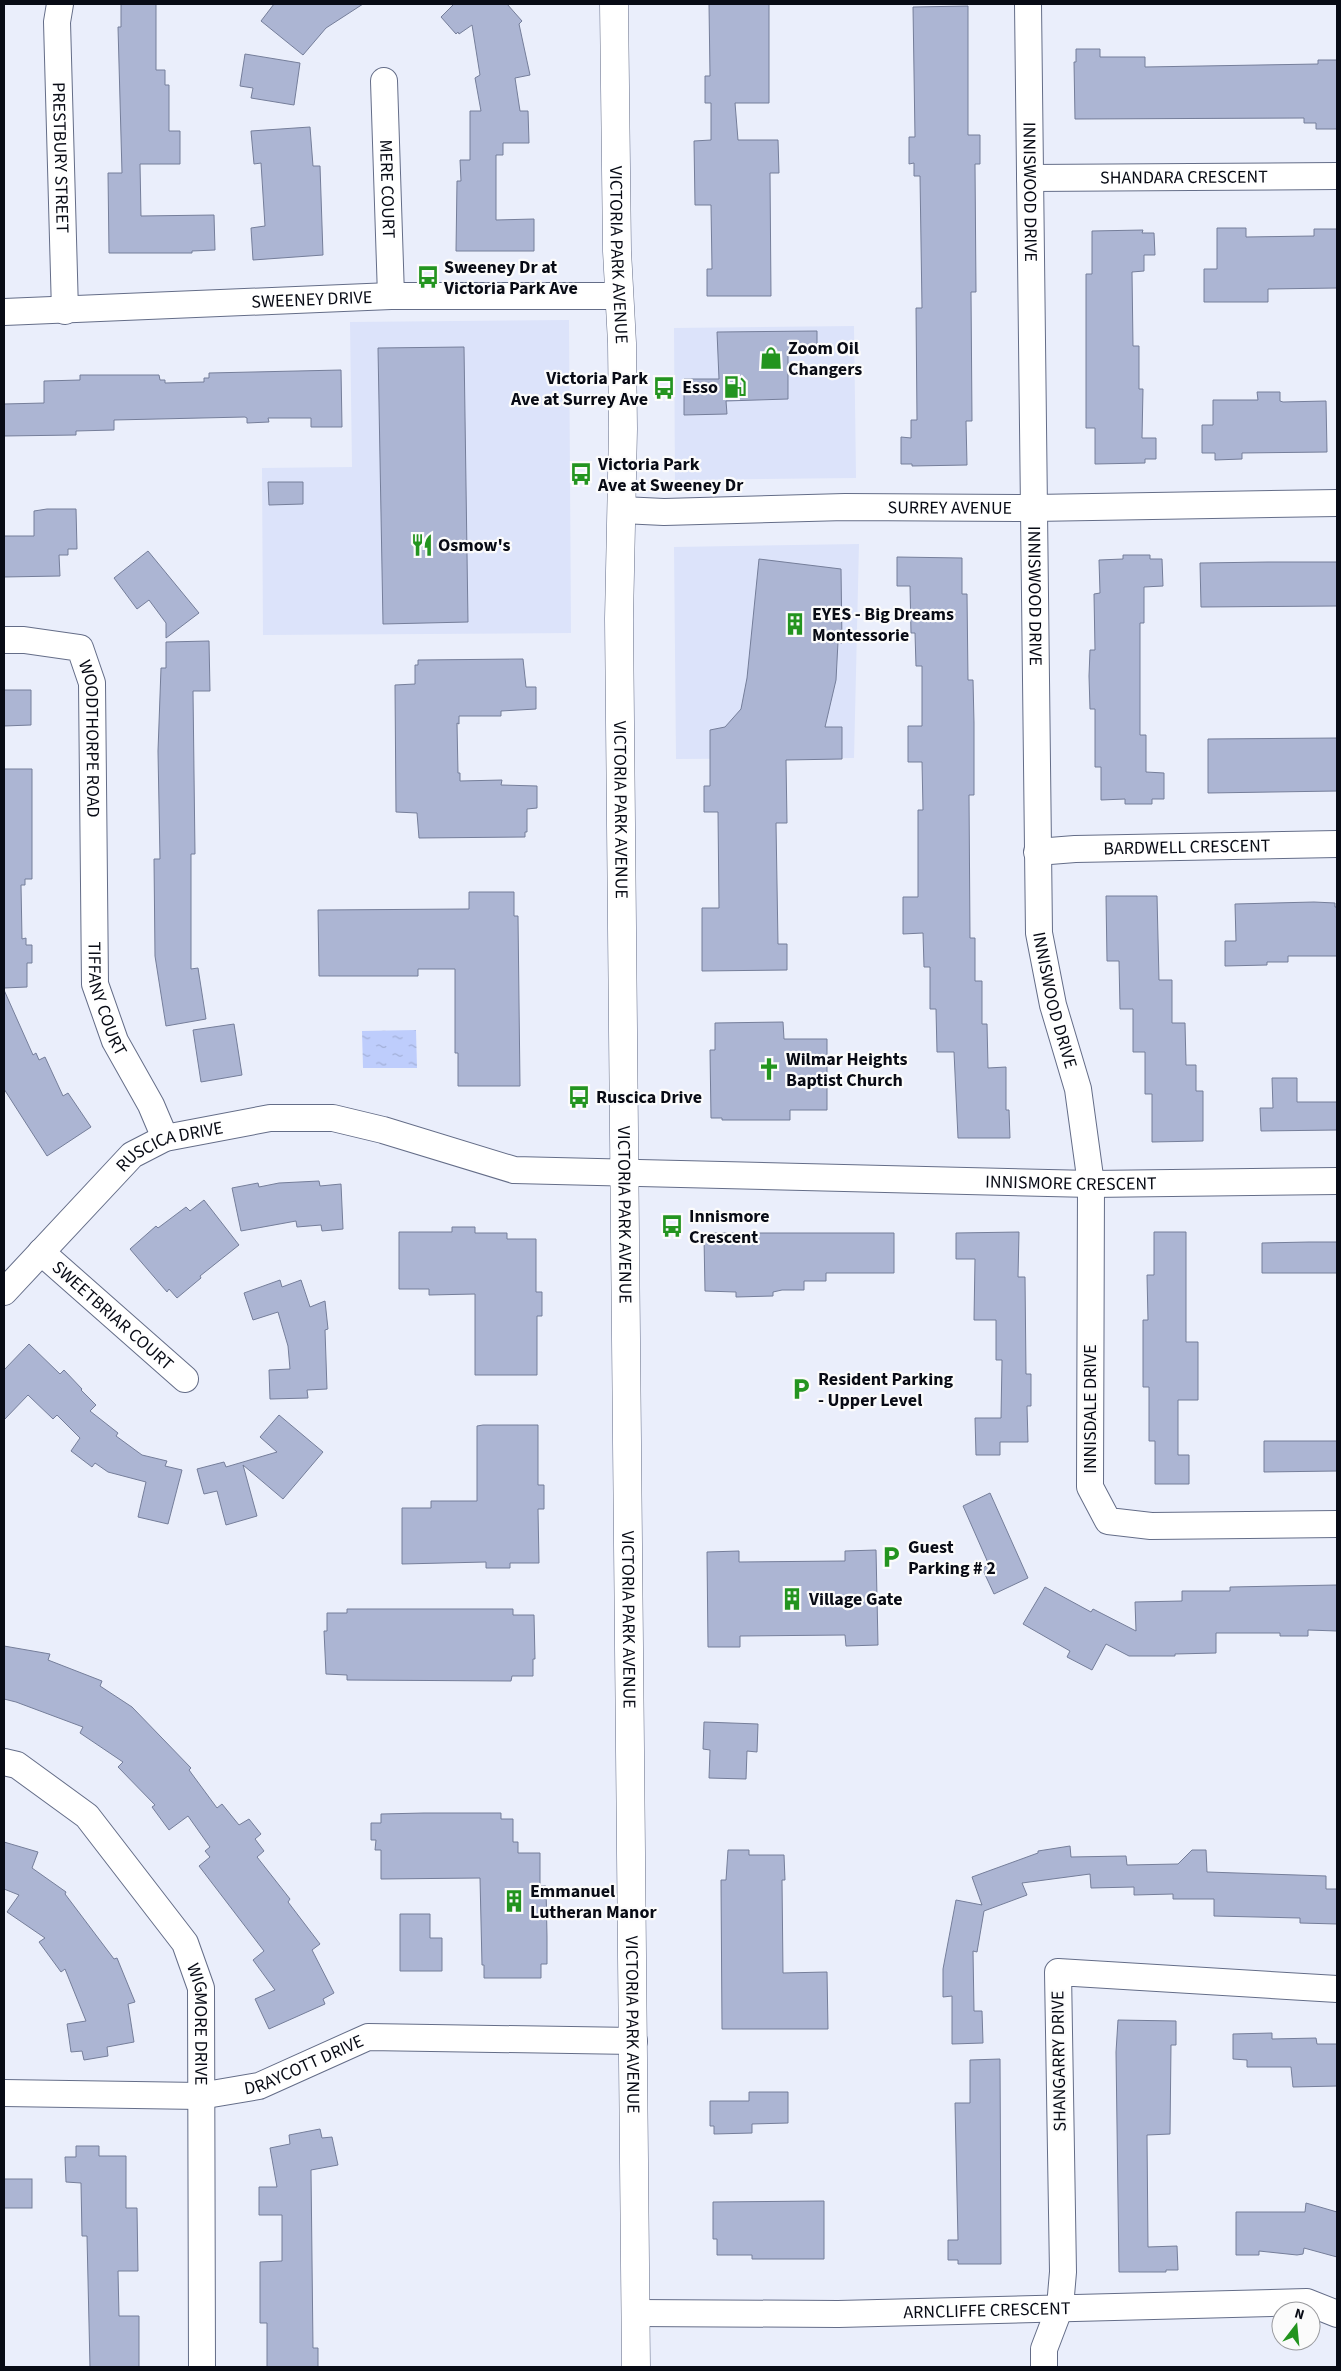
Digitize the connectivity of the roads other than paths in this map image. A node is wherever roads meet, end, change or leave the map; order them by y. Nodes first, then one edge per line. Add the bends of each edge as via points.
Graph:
1 (60, 4) edge
2 (614, 4) edge
3 (1028, 4) edge
4 (384, 81) dead end
5 (1337, 176) edge
6 (1030, 178) junction
7 (391, 296) junction
8 (618, 296) junction
9 (65, 311) junction
10 (4, 312) edge
11 (1337, 503) edge
12 (1033, 508) junction
13 (622, 510) junction
14 (4, 640) edge
15 (1337, 844) edge
16 (94, 847) joint
17 (1037, 852) junction
18 (165, 1138) junction
19 (624, 1174) junction
20 (1337, 1181) edge
21 (1091, 1184) junction
22 (41, 1252) junction
23 (4, 1292) edge
24 (185, 1379) dead end
25 (1337, 1524) edge
26 (4, 1762) edge
27 (1337, 1989) edge
28 (634, 2041) junction
29 (4, 2093) edge
30 (200, 2096) junction
31 (1060, 2307) junction
32 (636, 2313) junction
33 (1337, 2314) edge
34 (202, 2367) edge
35 (636, 2367) edge
36 (1044, 2367) edge

1 - 9 street, PRESTBURY STREET via 57,22
2 - 8 main road, VICTORIA PARK AVENUE
3 - 6 street, INNISWOOD DRIVE
4 - 7 street, MERE COURT
5 - 6 street, SHANDARA CRESCENT
6 - 12 street, INNISWOOD DRIVE
7 - 8 street, SWEENEY DRIVE
7 - 9 street, SWEENEY DRIVE
8 - 13 main road, VICTORIA PARK AVENUE via 622,342
9 - 10 street, SWEENEY DRIVE
11 - 12 street, SURREY AVENUE
12 - 13 street, SURREY AVENUE
12 - 17 street, INNISWOOD DRIVE
13 - 19 main road, VICTORIA PARK AVENUE via 619,619
14 - 16 street, WOODTHORPE ROAD via 80,648 92,683
15 - 17 street, BARDWELL CRESCENT
16 - 18 street, TIFFANY COURT via 95,984 114,1040 151,1105
17 - 21 street, INNISWOOD DRIVE via 1039,933 1053,1005 1078,1089
18 - 19 street, RUSCICA DRIVE via 270,1118 333,1118 514,1170
18 - 22 street, RUSCICA DRIVE via 132,1154
19 - 21 street, INNISMORE CRESCENT
19 - 28 main road, VICTORIA PARK AVENUE
20 - 21 street, INNISMORE CRESCENT
21 - 25 street, INNISDALE DRIVE via 1090,1487 1108,1521 1151,1526
22 - 23 street, RUSCICA DRIVE
22 - 24 street, SWEETBRIAR COURT
26 - 30 street, WIGMORE DRIVE via 17,1765 88,1816 185,1943 201,1988
27 - 31 street, SHANGARRY DRIVE via 1058,1972 1063,2272
28 - 30 street, DRAYCOTT DRIVE via 368,2037 259,2086
28 - 32 main road, VICTORIA PARK AVENUE
29 - 30 street, DRAYCOTT DRIVE
30 - 34 street, WIGMORE DRIVE
31 - 32 street, ARNCLIFFE CRESCENT via 838,2314
31 - 33 street, ARNCLIFFE CRESCENT via 1307,2302
31 - 36 street, SHANGARRY DRIVE via 1044,2349
32 - 35 main road, VICTORIA PARK AVENUE

